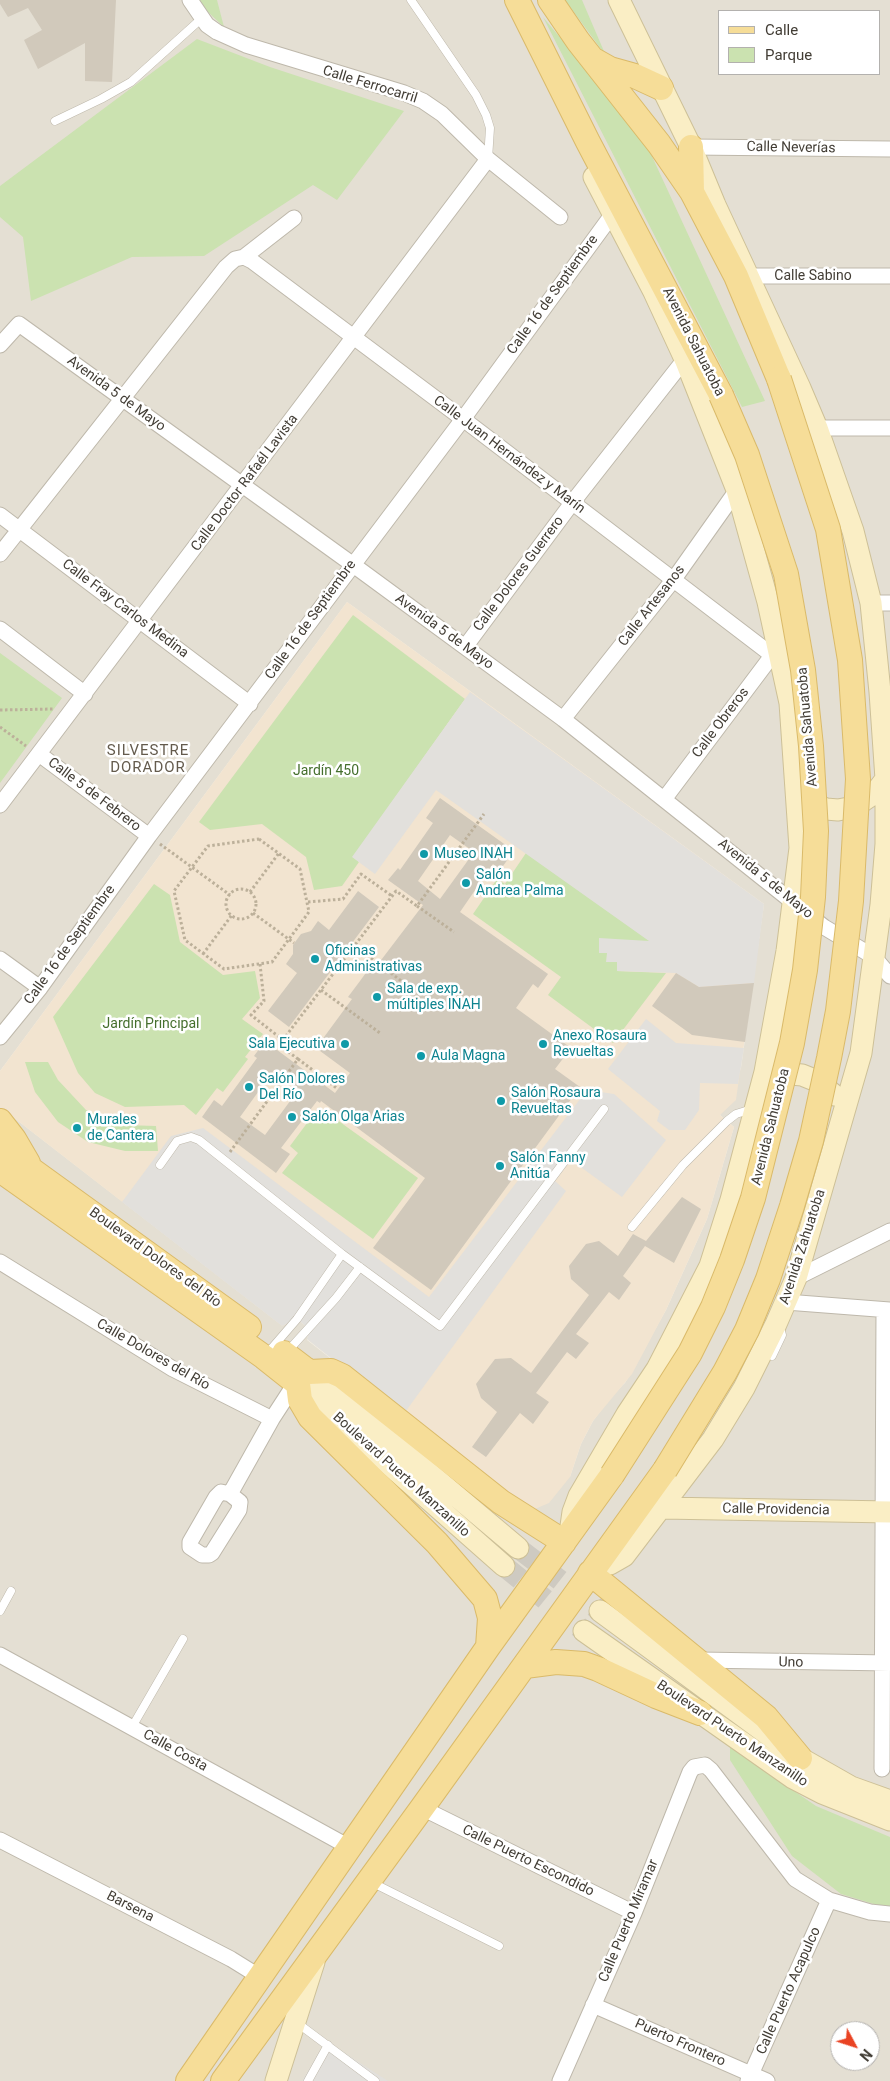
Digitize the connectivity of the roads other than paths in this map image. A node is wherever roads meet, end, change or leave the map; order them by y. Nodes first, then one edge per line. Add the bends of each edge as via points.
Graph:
1 (190, 0) edge
2 (411, 0) edge
3 (505, 0) edge
4 (517, 0) edge
5 (550, 0) edge
6 (619, 0) edge
7 (201, 19) junction
8 (591, 58) junction
9 (661, 88) junction
10 (55, 121) dead end
11 (691, 147) junction
12 (890, 149) edge
13 (488, 159) junction
14 (692, 192) junction
15 (617, 208) junction
16 (294, 218) dead end
17 (560, 218) dead end
18 (244, 258) junction
19 (742, 276) junction
20 (890, 276) edge
21 (354, 339) junction
22 (0, 345) edge
23 (685, 359) junction
24 (122, 398) junction
25 (463, 419) junction
26 (817, 428) junction
27 (890, 428) edge
28 (243, 485) junction
29 (736, 490) junction
30 (572, 503) junction
31 (0, 514) edge
32 (20, 529) junction
33 (0, 554) edge
34 (352, 564) junction
35 (674, 579) junction
36 (880, 602) edge
37 (141, 620) junction
38 (0, 628) edge
39 (465, 647) junction
40 (775, 652) junction
41 (86, 694) junction
42 (250, 704) junction
43 (563, 719) junction
44 (40, 754) junction
45 (888, 779) edge
46 (665, 798) junction
47 (798, 798) junction
48 (0, 805) edge
49 (149, 836) junction
50 (888, 844) edge
51 (794, 902) junction
52 (882, 957) edge
53 (0, 959) edge
54 (890, 976) edge
55 (40, 988) junction
56 (0, 1037) edge
57 (765, 1072) junction
58 (756, 1108) junction
59 (604, 1109) dead end
60 (845, 1109) junction
61 (0, 1121) edge
62 (0, 1147) edge
63 (160, 1164) dead end
64 (0, 1170) edge
65 (33, 1171) junction
66 (632, 1227) dead end
67 (890, 1231) edge
68 (342, 1254) junction
69 (0, 1262) edge
70 (360, 1267) junction
71 (796, 1278) junction
72 (786, 1302) junction
73 (887, 1310) edge
74 (776, 1324) junction
75 (275, 1355) junction
76 (768, 1363) dead end
77 (301, 1379) junction
78 (272, 1418) junction
79 (230, 1494) dead end
80 (662, 1508) junction
81 (886, 1512) edge
82 (567, 1537) junction
83 (518, 1548) tunnel mouth
84 (504, 1566) tunnel mouth
85 (593, 1569) junction
86 (11, 1591) dead end
87 (600, 1610) tunnel mouth
88 (0, 1611) edge
89 (584, 1631) tunnel mouth
90 (184, 1639) dead end
91 (488, 1647) junction
92 (0, 1655) edge
93 (699, 1660) junction
94 (886, 1663) edge
95 (525, 1666) junction
96 (700, 1713) junction
97 (132, 1727) junction
98 (800, 1758) junction
99 (882, 1769) dead end
100 (890, 1801) edge
101 (422, 1808) junction
102 (890, 1820) edge
103 (0, 1840) edge
104 (349, 1847) junction
105 (369, 1882) junction
106 (829, 1900) junction
107 (634, 1913) junction
108 (890, 1914) edge
109 (499, 1946) dead end
110 (260, 1977) junction
111 (593, 2005) junction
112 (286, 2014) junction
113 (328, 2045) junction
114 (749, 2077) edge
115 (188, 2081) edge
116 (223, 2081) edge
117 (276, 2081) edge
118 (308, 2081) edge
119 (375, 2081) edge
120 (560, 2081) edge
121 (767, 2081) edge

1 - 7 street, Calle Ferrocarril
2 - 13 lane via 476,95 486,115 490,128
3 - 15 street, Avenida Sahuatoba
4 - 15 main road, Avenida Sahuatoba
5 - 8 main road
6 - 9 street
7 - 10 lane via 131,82
7 - 13 street, Calle Ferrocarril via 217,32 246,45 423,101 442,114
8 - 9 main road via 610,69
8 - 14 main road
9 - 11 street
11 - 12 street, Calle Neverías
11 - 14 main road
11 - 19 street
13 - 17 street, Calle Ferrocarril
13 - 21 street, Calle Doctor Rafaél Lavista
14 - 19 main road
15 - 23 street, Avenida Sahuatoba
15 - 25 street, Calle 16 de Septiembre
15 - 82 main road, Avenida Sahuatoba, bridge via 721,395 747,455 786,574 803,670 816,831 805,970 792,1043 753,1198 735,1251 690,1353 612,1475
16 - 18 street
18 - 21 street, Calle Juan Hernández y Marín
18 - 24 street via 226,267
19 - 20 street, Calle Sabino
19 - 26 street
19 - 85 main road, bridge via 828,529 850,660 858,779 851,901 838,1011 811,1141 768,1279 725,1372 664,1470
21 - 25 street, Calle Juan Hernández y Marín
21 - 28 street, Calle Doctor Rafaél Lavista
22 - 24 street, Avenida 5 de Mayo via 19,324
23 - 29 street, Avenida Sahuatoba
23 - 30 street, Calle Dolores Guerrero
24 - 28 street, Avenida 5 de Mayo
24 - 32 street
25 - 30 street, Calle Juan Hernández y Marín
25 - 34 street, Calle 16 de Septiembre
26 - 27 street
26 - 36 street
28 - 34 street, Avenida 5 de Mayo
28 - 37 street, Calle Doctor Rafaél Lavista
29 - 35 street, Calle Artesanos
29 - 40 street, Avenida Sahuatoba via 768,602
30 - 35 street, Calle Juan Hernández y Marín
30 - 39 street, Calle Dolores Guerrero
31 - 32 street, Calle Fray Carlos Medina
32 - 33 street
32 - 37 street, Calle Fray Carlos Medina
34 - 39 street, Avenida 5 de Mayo
34 - 42 street, Calle 16 de Septiembre
35 - 40 street, Calle Juan Hernández y Marín
35 - 43 street, Calle Artesanos
36 - 45 street
37 - 41 street, Calle Doctor Rafaél Lavista
37 - 42 street, Calle Fray Carlos Medina
38 - 41 street
39 - 43 street, Avenida 5 de Mayo
40 - 46 street, Calle Obreros
40 - 47 street, Avenida Sahuatoba via 790,703
41 - 44 street, Calle Doctor Rafaél Lavista
42 - 49 street, Calle 16 de Septiembre
43 - 46 street, Avenida 5 de Mayo
44 - 48 street, Calle Doctor Rafaél Lavista
44 - 49 street, Calle 5 de Febrero
45 - 47 street via 865,800 838,810 813,806
45 - 50 street
46 - 51 street, Avenida 5 de Mayo
47 - 51 street, Avenida Sahuatoba via 800,848
49 - 55 street, Calle 16 de Septiembre
50 - 52 street
51 - 52 street, Avenida 5 de Mayo via 849,943
51 - 57 street
52 - 54 street
52 - 60 street, Avenida Zahuatoba
53 - 55 street
55 - 56 street, Calle 16 de Septiembre
57 - 58 street
57 - 60 street via 802,1075 817,1081 832,1092
58 - 66 lane via 745,1110 726,1121 683,1165
58 - 82 street via 710,1266 658,1369 627,1414 579,1496
59 - 70 lane via 440,1326
60 - 71 street, Avenida Zahuatoba
61 - 65 main road
62 - 65 main road, Boulevard Dolores del Río
63 - 68 lane via 177,1142 191,1137 199,1140
64 - 75 main road, Boulevard Dolores del Río
65 - 75 main road, Boulevard Dolores del Río via 219,1304
67 - 71 street
68 - 70 lane
68 - 75 lane
69 - 78 street, Calle Dolores del Río via 173,1369
70 - 75 lane via 336,1298
71 - 72 street, Avenida Zahuatoba
72 - 73 street
72 - 74 street, Avenida Zahuatoba
73 - 81 street
74 - 76 lane via 782,1335
74 - 80 street, Avenida Zahuatoba via 750,1386
75 - 77 main road, Boulevard Dolores del Río
77 - 78 street
77 - 82 main road via 330,1370 342,1376 501,1502
77 - 83 street, Boulevard Puerto Manzanillo
77 - 84 street, Boulevard Puerto Manzanillo
77 - 91 main road via 300,1400 310,1417 437,1543 485,1599 490,1618
78 - 79 street
80 - 81 street, Calle Providencia
80 - 85 street, Avenida Zahuatoba via 624,1556
81 - 94 street
82 - 91 main road, Avenida Sahuatoba
85 - 93 main road
85 - 95 main road
86 - 88 lane
87 - 98 street, Boulevard Puerto Manzanillo
89 - 96 street, Boulevard Puerto Manzanillo
90 - 97 lane
91 - 104 main road, Avenida Sahuatoba
92 - 97 street, Calle Costa
93 - 94 street, Uno
93 - 98 main road via 766,1716
94 - 99 street
95 - 96 main road via 556,1662 584,1664
95 - 101 main road
96 - 102 street, Boulevard Puerto Manzanillo via 793,1778
97 - 104 street, Calle Costa
98 - 100 street, Boulevard Puerto Manzanillo via 851,1787
101 - 105 main road
101 - 107 street, Calle Puerto Escondido
103 - 110 street, Barsena
104 - 110 main road, Avenida Sahuatoba
105 - 109 lane
105 - 112 main road via 317,1952
106 - 107 street, Calle Puerto Miramar via 795,1879 711,1770 700,1764 690,1772
106 - 108 street via 870,1912
106 - 114 street, Calle Puerto Acapulco
107 - 111 street, Calle Puerto Miramar
110 - 115 main road, Avenida Sahuatoba
111 - 114 street, Puerto Frontero
111 - 120 street, Calle Puerto Miramar
112 - 113 lane
112 - 116 main road
112 - 117 street
113 - 118 lane
113 - 119 lane
114 - 121 street, Puerto Frontero

